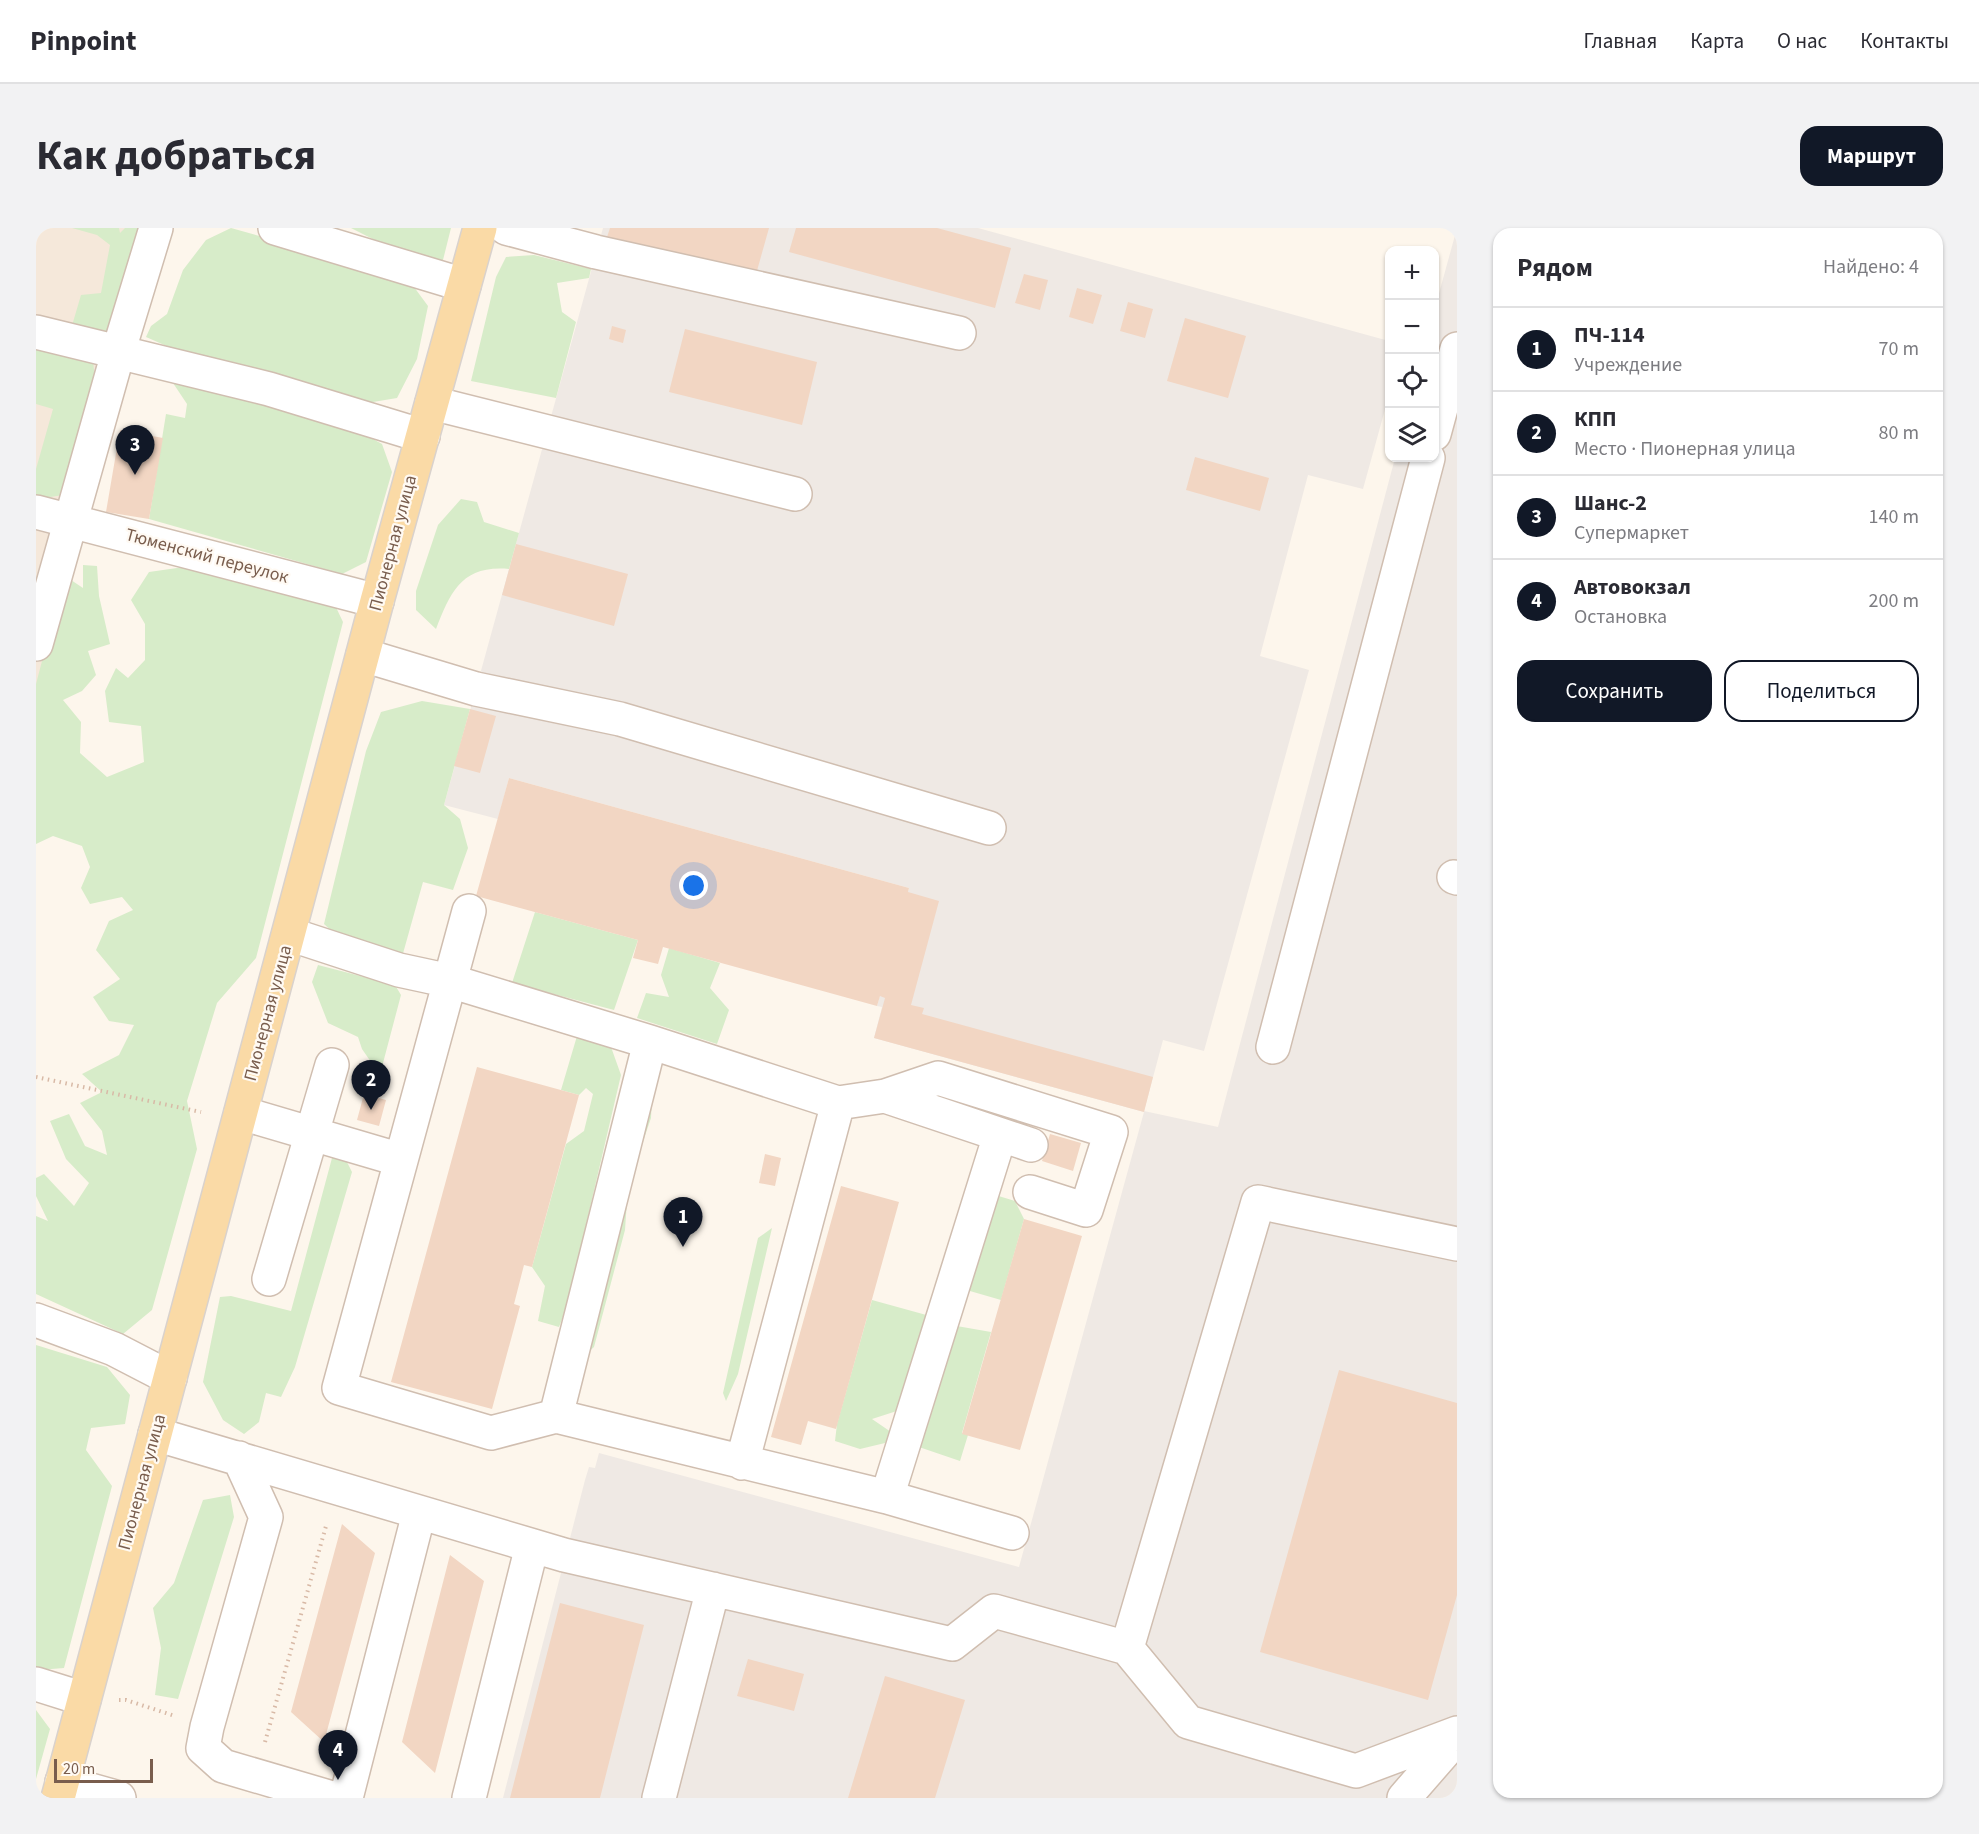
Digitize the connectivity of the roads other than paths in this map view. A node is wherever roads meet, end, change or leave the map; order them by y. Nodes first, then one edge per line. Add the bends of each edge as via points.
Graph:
1 (156, 228) edge
2 (275, 228) edge
3 (480, 228) edge
4 (506, 228) edge
5 (464, 285) junction
6 (36, 332) edge
7 (959, 333) dead end
8 (1457, 349) edge
9 (118, 353) junction
10 (432, 403) junction
11 (1439, 416) edge
12 (423, 436) junction
13 (1427, 462) edge
14 (795, 494) dead end
15 (36, 512) edge
16 (70, 520) junction
17 (377, 601) junction
18 (36, 644) edge
19 (363, 655) junction
20 (989, 828) dead end
21 (469, 911) dead end
22 (289, 934) junction
23 (450, 981) junction
24 (650, 1042) junction
25 (1274, 1047) dead end
26 (332, 1065) dead end
27 (885, 1096) junction
28 (838, 1103) junction
29 (241, 1113) junction
30 (311, 1135) junction
31 (1000, 1135) junction
32 (1031, 1145) dead end
33 (401, 1160) junction
34 (1030, 1192) dead end
35 (1457, 1244) edge
36 (269, 1279) dead end
37 (36, 1320) edge
38 (170, 1378) junction
39 (556, 1416) junction
40 (155, 1434) junction
41 (239, 1458) junction
42 (742, 1463) junction
43 (887, 1497) junction
44 (419, 1513) junction
45 (1012, 1533) dead end
46 (532, 1546) junction
47 (713, 1589) junction
48 (1127, 1648) junction
49 (36, 1684) edge
50 (84, 1699) junction
51 (1457, 1735) edge
52 (60, 1790) edge
53 (119, 1798) edge
54 (332, 1798) edge
55 (346, 1798) edge
56 (469, 1798) edge
57 (659, 1798) edge
58 (1404, 1798) edge

1 - 9 street
2 - 5 street
3 - 5 main road, Пионерная улица
4 - 7 street via 596,252
5 - 10 main road, Пионерная улица
6 - 9 street
8 - 11 street
9 - 12 street via 269,389
9 - 16 street
10 - 12 main road, Пионерная улица
10 - 14 street
12 - 17 main road, Пионерная улица
13 - 25 street
15 - 16 street, Тюменский переулок
16 - 17 street, Тюменский переулок
16 - 18 street
17 - 19 main road, Пионерная улица
19 - 20 street via 476,689 620,719
19 - 22 main road, Пионерная улица
21 - 23 street
22 - 23 street via 399,970
22 - 29 main road, Пионерная улица
23 - 24 street
23 - 33 street
24 - 28 street
24 - 39 street
26 - 30 street
27 - 28 street
27 - 31 street
27 - 34 street via 938,1078 1111,1132 1086,1210
28 - 42 street
29 - 30 street
29 - 38 main road, Пионерная улица
30 - 33 street
30 - 36 street
31 - 32 street
31 - 43 street
33 - 39 street via 339,1388 491,1433
35 - 48 street via 1258,1202
37 - 38 street via 114,1350
38 - 40 main road, Пионерная улица
39 - 42 street
40 - 41 street
40 - 50 main road, Пионерная улица
41 - 44 street
41 - 54 street via 266,1517 203,1748 223,1766
42 - 43 street
43 - 45 street
44 - 46 street
44 - 55 street
46 - 47 street
46 - 56 street
47 - 48 street via 952,1644 994,1611
47 - 57 street
48 - 51 street via 1188,1722 1356,1771
49 - 50 street
50 - 52 main road, Пионерная улица
51 - 58 street
52 - 53 street

